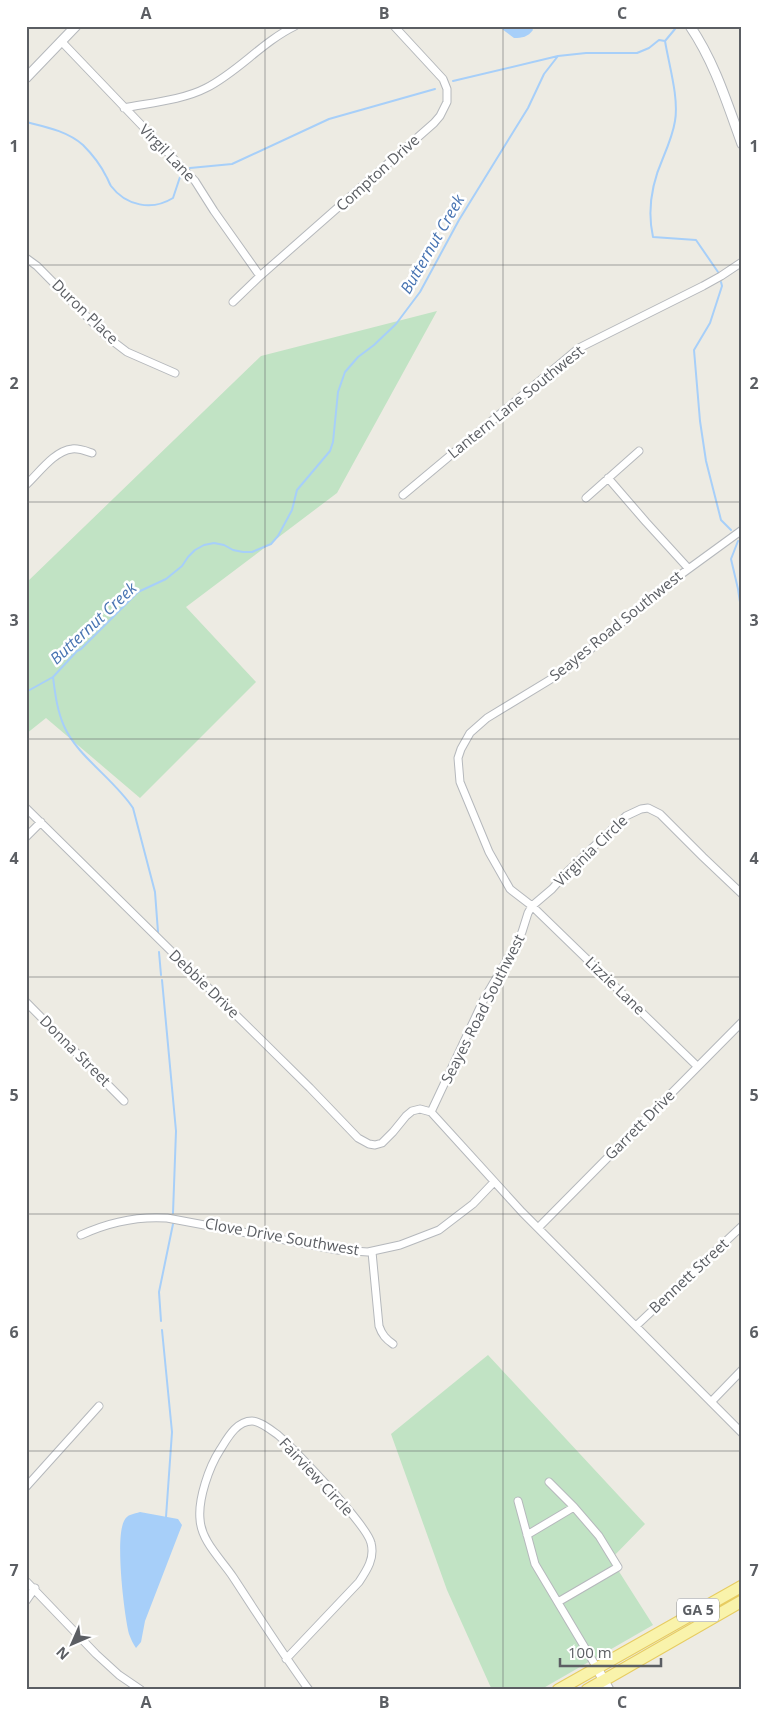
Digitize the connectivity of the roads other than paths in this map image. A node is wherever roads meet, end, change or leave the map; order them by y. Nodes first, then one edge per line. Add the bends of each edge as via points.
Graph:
1 (76, 26) edge
2 (295, 26) edge
3 (394, 26) edge
4 (690, 26) edge
5 (61, 41) junction
6 (26, 78) edge
7 (124, 108) junction
8 (742, 144) edge
9 (26, 258) edge
10 (742, 262) edge
11 (260, 276) junction
12 (233, 302) dead end
13 (174, 373) dead end
14 (639, 451) dead end
15 (92, 453) dead end
16 (608, 478) junction
17 (26, 485) edge
18 (403, 495) dead end
19 (586, 498) dead end
20 (742, 530) edge
21 (688, 568) junction
22 (26, 808) edge
23 (41, 822) junction
24 (26, 837) edge
25 (742, 894) edge
26 (532, 906) junction
27 (26, 1002) edge
28 (742, 1022) edge
29 (697, 1066) junction
30 (124, 1101) dead end
31 (430, 1112) junction
32 (494, 1182) junction
33 (742, 1226) edge
34 (538, 1228) junction
35 (81, 1235) dead end
36 (372, 1252) junction
37 (636, 1326) junction
38 (393, 1344) dead end
39 (742, 1370) edge
40 (711, 1402) junction
41 (99, 1406) dead end
42 (742, 1433) edge
43 (549, 1482) dead end
44 (26, 1487) edge
45 (518, 1502) dead end
46 (574, 1507) junction
47 (527, 1534) junction
48 (26, 1580) edge
49 (742, 1586) edge
50 (35, 1588) junction
51 (742, 1600) edge
52 (26, 1601) edge
53 (558, 1602) junction
54 (286, 1659) junction
55 (597, 1668) junction
56 (606, 1685) edge
57 (141, 1690) edge
58 (309, 1690) edge
59 (558, 1690) edge
60 (587, 1690) edge

1 - 5 street
2 - 7 street via 208,88
3 - 11 street, Compton Drive via 443,79 447,95 444,110 395,159
4 - 8 street via 716,71
5 - 6 street
5 - 7 street, Virgil Lane
7 - 11 street, Virgil Lane via 195,181
9 - 13 street, Duron Place via 106,336 127,352
10 - 18 street, Lantern Lane Southwest via 694,291 579,348
11 - 12 street, Compton Drive
14 - 16 street
15 - 17 street via 74,448 66,451 56,456
16 - 19 street
16 - 21 street
20 - 21 street, Seayes Road Southwest
21 - 26 street, Seayes Road Southwest via 566,670 487,718 470,732 461,749 458,758 460,782 489,852 510,890
22 - 23 street, Debbie Drive
23 - 24 street
23 - 31 street, Debbie Drive via 358,1138 375,1145 386,1139 412,1111
25 - 26 street, Virginia Circle via 660,814 648,808 633,812 618,823
26 - 29 street, Lizzie Lane
26 - 31 street, Seayes Road Southwest via 517,943 484,999
27 - 30 street, Donna Street
28 - 29 street, Garrett Drive
29 - 34 street, Garrett Drive
31 - 32 street
32 - 34 street
32 - 36 street, Clove Drive Southwest via 439,1230 414,1241
33 - 37 street, Bennett Street
34 - 37 street
35 - 36 street, Clove Drive Southwest via 113,1222 167,1218 338,1250
36 - 38 street via 379,1326 381,1333
37 - 40 street
39 - 40 street
40 - 42 street
41 - 44 street
43 - 46 street
45 - 47 street
46 - 47 street
46 - 53 street via 599,1536 618,1566
47 - 53 street via 536,1564
48 - 50 street
49 - 55 main road, GA 5
50 - 52 street
50 - 57 street via 96,1654
51 - 56 main road, GA 5
53 - 55 street
54 - 54 street, Fairview Circle via 206,1538 200,1520 206,1480 218,1453 234,1430 244,1422 253,1421 278,1435 360,1524 371,1543 369,1568
54 - 58 street, Fairview Circle
55 - 56 street
55 - 59 main road, GA 5
56 - 60 main road, GA 5

